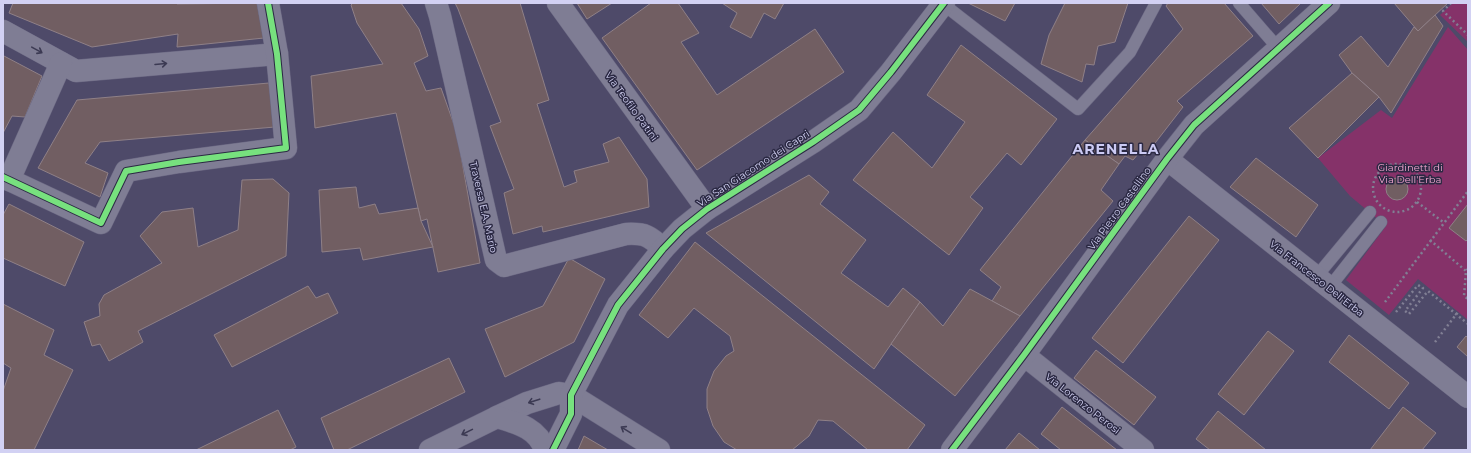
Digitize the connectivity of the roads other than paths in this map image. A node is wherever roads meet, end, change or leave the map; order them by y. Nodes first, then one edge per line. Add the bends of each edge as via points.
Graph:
1 (268, 3) edge
2 (436, 3) edge
3 (558, 3) edge
4 (1156, 3) edge
5 (1239, 3) edge
6 (1329, 3) edge
7 (943, 4) edge
8 (3, 31) edge
9 (1278, 48) junction
10 (277, 54) junction
11 (61, 64) junction
12 (1167, 159) junction
13 (6, 179) edge
14 (707, 209) junction
15 (1370, 212) dead end
16 (1381, 222) dead end
17 (663, 249) junction
18 (1323, 282) junction
19 (1024, 355) junction
20 (571, 395) junction
21 (1468, 397) edge
22 (496, 417) junction
23 (430, 450) edge
24 (546, 450) edge
25 (553, 450) edge
26 (659, 450) edge
27 (952, 450) edge
28 (1143, 450) edge

1 - 10 street
2 - 17 street, Traversa E.A. Mario via 496,260 504,266 626,234 640,234 653,240
3 - 14 street, Via Teofilo Patini
4 - 7 lane via 1130,52 1078,109
5 - 9 lane
6 - 9 street, Via Pietro Castellino
7 - 14 street, Via San Giacomo dei Capri via 859,110
8 -> 11 street
9 - 12 street, Via Pietro Castellino via 1194,125
11 -> 10 street via 76,70
10 - 13 street via 286,148 126,171 101,223
11 - 13 street
12 - 18 street, Via Francesco Dell'Erba
12 - 19 street, Via Pietro Castellino
14 - 17 street, Via San Giacomo dei Capri
15 - 18 lane
16 - 18 lane
17 - 20 street, Via San Giacomo dei Capri via 618,305
18 - 21 street, Via Francesco Dell'Erba
19 - 27 street, Via Pietro Castellino
19 - 28 street, Via Lorenzo Perosi
20 -> 22 street via 559,393 527,403
20 - 25 street, Via San Giacomo dei Capri via 571,414
26 -> 20 street
22 -> 23 street
22 - 24 street via 530,429 543,442

